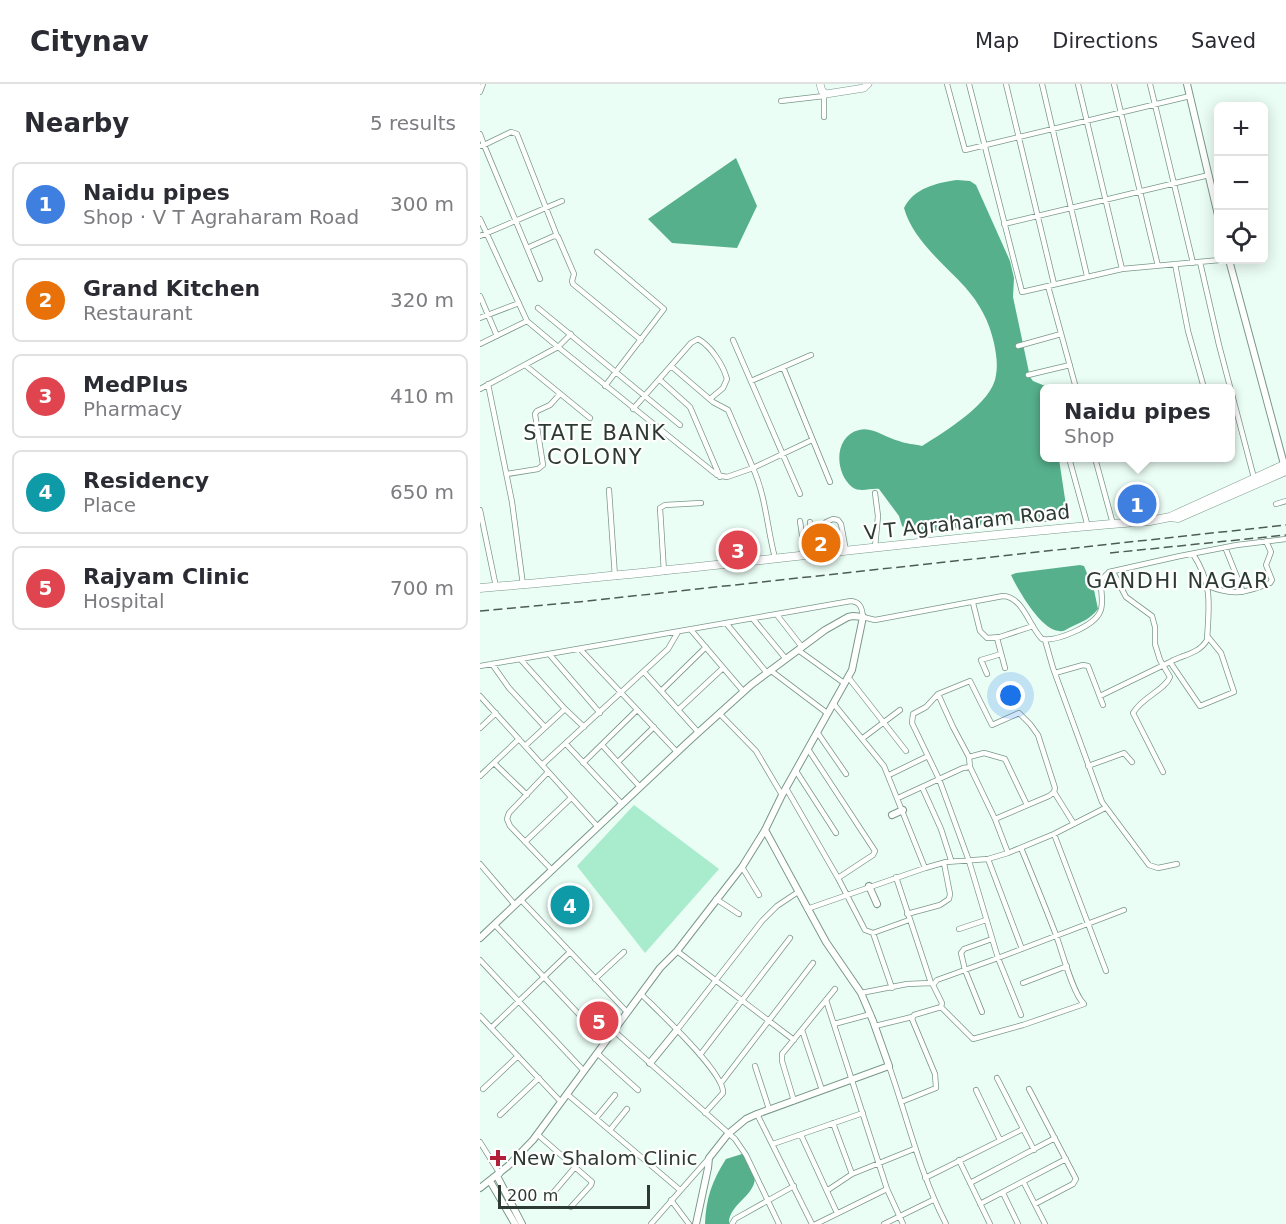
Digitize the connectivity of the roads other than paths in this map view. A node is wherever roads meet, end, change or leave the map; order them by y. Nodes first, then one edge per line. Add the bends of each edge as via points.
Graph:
1 (483, 84) edge
2 (820, 84) edge
3 (868, 84) edge
4 (947, 84) edge
5 (969, 84) edge
6 (1006, 84) edge
7 (1042, 84) edge
8 (1078, 84) edge
9 (1114, 84) edge
10 (1150, 84) edge
11 (1187, 84) edge
12 (856, 87) edge
13 (480, 92) edge
14 (824, 95) junction
15 (1190, 96) junction
16 (781, 101) dead end
17 (1155, 104) junction
18 (1121, 112) junction
19 (824, 117) dead end
20 (1087, 120) junction
21 (1052, 128) junction
22 (480, 134) edge
23 (1019, 136) junction
24 (984, 145) junction
25 (482, 146) edge
26 (1209, 175) junction
27 (1174, 183) junction
28 (1140, 191) junction
29 (1107, 199) junction
30 (562, 201) dead end
31 (546, 207) junction
32 (1071, 207) junction
33 (1217, 210) edge
34 (1038, 215) junction
35 (480, 219) edge
36 (515, 220) junction
37 (1004, 224) junction
38 (486, 233) junction
39 (480, 236) edge
40 (557, 236) junction
41 (527, 248) junction
42 (597, 252) dead end
43 (1214, 261) edge
44 (1200, 262) junction
45 (1193, 263) junction
46 (1175, 264) junction
47 (1230, 264) edge
48 (1158, 266) junction
49 (1122, 269) junction
50 (1087, 276) junction
51 (540, 279) dead end
52 (1051, 285) junction
53 (480, 296) edge
54 (519, 303) junction
55 (538, 308) dead end
56 (488, 315) junction
57 (480, 318) edge
58 (527, 321) junction
59 (571, 334) junction
60 (1061, 334) junction
61 (497, 336) junction
62 (641, 340) junction
63 (733, 340) dead end
64 (480, 344) edge
65 (1018, 346) dead end
66 (558, 348) junction
67 (811, 355) dead end
68 (525, 365) junction
69 (1070, 365) junction
70 (671, 366) junction
71 (783, 368) junction
72 (617, 371) junction
73 (1028, 375) dead end
74 (660, 380) junction
75 (751, 381) junction
76 (488, 384) junction
77 (1075, 384) edge
78 (1203, 384) edge
79 (1229, 384) edge
80 (605, 386) junction
81 (480, 389) edge
82 (560, 394) junction
83 (645, 396) junction
84 (710, 399) junction
85 (1235, 405) edge
86 (633, 409) junction
87 (590, 418) dead end
88 (680, 424) dead end
89 (812, 440) junction
90 (782, 454) junction
91 (1070, 462) edge
92 (1096, 462) edge
93 (1285, 467) edge
94 (753, 468) junction
95 (507, 474) junction
96 (720, 477) junction
97 (1255, 481) junction
98 (830, 482) dead end
99 (609, 490) dead end
100 (875, 493) dead end
101 (800, 494) dead end
102 (1286, 501) edge
103 (701, 503) dead end
104 (1276, 504) dead end
105 (480, 510) edge
106 (800, 521) dead end
107 (810, 522) dead end
108 (1113, 524) junction
109 (1088, 527) junction
110 (1286, 538) edge
111 (1266, 541) junction
112 (1225, 547) junction
113 (874, 548) junction
114 (846, 551) junction
115 (827, 553) junction
116 (1193, 554) junction
117 (809, 555) junction
118 (775, 559) junction
119 (664, 572) junction
120 (1113, 572) junction
121 (615, 577) junction
122 (523, 585) junction
123 (1208, 586) junction
124 (496, 587) junction
125 (480, 588) edge
126 (1243, 592) junction
127 (973, 603) junction
128 (777, 615) junction
129 (863, 617) junction
130 (753, 619) junction
131 (726, 623) junction
132 (1032, 626) junction
133 (691, 630) junction
134 (678, 632) junction
135 (1208, 637) junction
136 (997, 638) junction
137 (1045, 640) junction
138 (706, 647) junction
139 (800, 648) junction
140 (580, 649) junction
141 (1001, 654) junction
142 (550, 655) junction
143 (786, 659) junction
144 (521, 660) junction
145 (1170, 662) junction
146 (492, 664) junction
147 (480, 666) edge
148 (1162, 666) junction
149 (723, 668) junction
150 (1005, 668) dead end
151 (644, 672) junction
152 (768, 672) junction
153 (1055, 673) junction
154 (987, 674) dead end
155 (846, 680) junction
156 (661, 691) junction
157 (743, 691) junction
158 (621, 694) junction
159 (938, 694) junction
160 (480, 696) edge
161 (1100, 696) junction
162 (833, 703) junction
163 (1103, 705) dead end
164 (565, 709) junction
165 (637, 710) junction
166 (678, 710) junction
167 (900, 710) dead end
168 (600, 712) junction
169 (496, 713) junction
170 (719, 713) junction
171 (827, 713) junction
172 (884, 722) junction
173 (545, 727) junction
174 (654, 727) junction
175 (480, 728) edge
176 (584, 728) junction
177 (698, 732) junction
178 (817, 732) junction
179 (863, 738) junction
180 (519, 740) junction
181 (566, 744) junction
182 (602, 745) junction
183 (525, 746) junction
184 (808, 749) junction
185 (906, 751) dead end
186 (677, 752) junction
187 (928, 756) junction
188 (969, 757) junction
189 (618, 762) junction
190 (1131, 762) dead end
191 (494, 763) junction
192 (583, 763) junction
193 (542, 765) junction
194 (1088, 766) junction
195 (970, 767) junction
196 (796, 771) junction
197 (548, 772) junction
198 (1163, 772) dead end
199 (846, 774) dead end
200 (889, 775) junction
201 (480, 776) edge
202 (939, 779) junction
203 (640, 787) junction
204 (922, 787) junction
205 (786, 788) junction
206 (1054, 792) junction
207 (526, 795) junction
208 (782, 795) junction
209 (571, 798) junction
210 (898, 798) junction
211 (621, 804) junction
212 (1027, 805) junction
213 (1105, 808) junction
214 (903, 810) junction
215 (892, 815) dead end
216 (994, 819) junction
217 (1074, 824) junction
218 (598, 827) junction
219 (765, 830) junction
220 (836, 833) dead end
221 (1054, 834) junction
222 (525, 842) junction
223 (1021, 848) junction
224 (1008, 853) junction
225 (988, 859) junction
226 (951, 860) dead end
227 (969, 861) junction
228 (944, 863) junction
229 (480, 864) edge
230 (1177, 864) dead end
231 (742, 867) junction
232 (925, 868) junction
233 (552, 870) junction
234 (896, 877) junction
235 (838, 878) junction
236 (869, 886) junction
237 (798, 892) junction
238 (846, 894) junction
239 (759, 895) dead end
240 (716, 898) junction
241 (518, 902) junction
242 (878, 904) dead end
243 (807, 909) junction
244 (1124, 910) dead end
245 (739, 914) dead end
246 (908, 917) junction
247 (986, 920) junction
248 (1089, 924) junction
249 (495, 925) junction
250 (959, 929) dead end
251 (873, 933) junction
252 (1056, 935) junction
253 (480, 938) edge
254 (790, 938) dead end
255 (992, 939) junction
256 (1022, 949) junction
257 (677, 951) junction
258 (570, 952) junction
259 (624, 952) dead end
260 (998, 958) junction
261 (480, 960) edge
262 (813, 963) dead end
263 (1067, 966) junction
264 (965, 970) junction
265 (1106, 971) dead end
266 (545, 976) junction
267 (595, 979) junction
268 (716, 980) junction
269 (932, 983) junction
270 (1023, 983) dead end
271 (892, 988) junction
272 (835, 989) dead end
273 (861, 993) junction
274 (641, 994) junction
275 (520, 1000) junction
276 (826, 1000) junction
277 (743, 1001) junction
278 (940, 1006) junction
279 (627, 1012) junction
280 (982, 1012) dead end
281 (871, 1014) junction
282 (1021, 1015) dead end
283 (480, 1016) edge
284 (912, 1017) junction
285 (768, 1021) junction
286 (834, 1024) junction
287 (875, 1026) junction
288 (491, 1028) junction
289 (613, 1030) junction
290 (677, 1030) junction
291 (802, 1030) junction
292 (794, 1040) junction
293 (605, 1042) junction
294 (597, 1053) junction
295 (700, 1055) junction
296 (518, 1056) junction
297 (650, 1064) junction
298 (755, 1066) dead end
299 (889, 1066) junction
300 (584, 1071) junction
301 (539, 1078) junction
302 (997, 1078) dead end
303 (852, 1079) junction
304 (721, 1083) junction
305 (483, 1089) dead end
306 (1029, 1089) dead end
307 (638, 1090) dead end
308 (822, 1090) junction
309 (976, 1090) dead end
310 (567, 1094) junction
311 (615, 1095) dead end
312 (794, 1101) junction
313 (561, 1102) junction
314 (901, 1102) junction
315 (627, 1109) dead end
316 (769, 1109) junction
317 (705, 1113) junction
318 (863, 1113) junction
319 (757, 1114) junction
320 (500, 1116) dead end
321 (596, 1118) junction
322 (833, 1123) junction
323 (1023, 1129) junction
324 (610, 1130) junction
325 (537, 1134) junction
326 (728, 1134) junction
327 (801, 1135) junction
328 (1055, 1138) junction
329 (1000, 1140) junction
330 (480, 1142) edge
331 (773, 1144) junction
332 (914, 1149) junction
333 (1034, 1150) junction
334 (709, 1158) junction
335 (1066, 1159) junction
336 (959, 1160) junction
337 (879, 1163) junction
338 (576, 1166) junction
339 (852, 1174) junction
340 (498, 1175) junction
341 (925, 1178) junction
342 (490, 1181) junction
343 (970, 1183) junction
344 (1024, 1183) junction
345 (794, 1186) junction
346 (480, 1188) edge
347 (887, 1189) junction
348 (680, 1190) junction
349 (828, 1190) junction
350 (553, 1192) dead end
351 (1003, 1193) junction
352 (671, 1200) junction
353 (933, 1200) junction
354 (768, 1202) junction
355 (980, 1204) junction
356 (1035, 1204) junction
357 (571, 1207) dead end
358 (837, 1213) junction
359 (899, 1217) junction
360 (515, 1224) edge
361 (522, 1224) edge
362 (651, 1224) edge
363 (689, 1224) edge
364 (696, 1224) edge
365 (732, 1224) edge
366 (779, 1224) edge
367 (814, 1224) edge
368 (884, 1224) edge
369 (903, 1224) edge
370 (946, 1224) edge
371 (990, 1224) edge
372 (1018, 1224) edge
373 (1045, 1224) edge

1 - 13 street
2 - 14 main road
3 - 12 main road
4 - 24 street via 965,150
5 - 24 street
6 - 23 street
7 - 21 street
8 - 20 street
9 - 18 street
10 - 17 street
11 - 15 street
12 - 14 main road
14 - 16 street
14 - 19 street
15 - 17 street
15 - 26 street
17 - 18 street
17 - 27 street
18 - 20 street
18 - 28 street
20 - 21 street
20 - 29 street
21 - 23 street
21 - 32 street
22 - 25 street
23 - 24 street
23 - 34 street
24 - 37 street
25 - 31 street via 511,132 517,134
25 - 36 street
26 - 27 street
26 - 33 street
27 - 28 street
27 - 45 street
28 - 29 street
28 - 48 street
29 - 32 street
29 - 49 street
30 - 31 street
31 - 36 street
31 - 40 street
32 - 34 street
32 - 50 street
34 - 37 street
34 - 52 street
35 - 38 street
36 - 38 street
36 - 41 street
37 - 52 street via 1021,291
38 - 39 street
38 - 54 street
40 - 41 street
40 - 62 street via 573,274 573,284
41 - 51 street
42 - 62 street via 663,308
43 - 44 street
44 - 45 street
44 - 79 street
45 - 46 street
46 - 48 street
46 - 78 street
47 - 93 street
48 - 49 street
49 - 50 street
50 - 52 street
52 - 60 street
53 - 56 street
54 - 56 street
54 - 58 street
55 - 59 street
56 - 57 street
56 - 61 street
58 - 61 street
58 - 66 street
59 - 66 street
59 - 72 street
60 - 65 street
60 - 69 street
61 - 64 street
62 - 72 street
63 - 75 street
66 - 68 street
66 - 80 street
67 - 71 street
68 - 76 street
68 - 82 street
69 - 73 street
69 - 77 street
70 - 74 street
70 - 84 street
70 - 84 street via 693,341 698,339 706,344 727,380
71 - 75 street
71 - 89 street
72 - 80 street
72 - 83 street
74 - 83 street
74 - 96 street via 690,407
75 - 90 street
76 - 81 street
76 - 95 street
80 - 86 street
82 - 87 street
82 - 95 street via 535,414 542,467
83 - 86 street
83 - 88 street
84 - 94 street via 728,410
85 - 97 street
86 - 96 street
89 - 90 street
89 - 98 street
90 - 94 street
90 - 101 street
91 - 109 street
92 - 108 street
93 - 97 main road, V T Agraharam Road
94 - 96 street
94 - 118 street via 761,488
95 - 122 street
97 - 108 main road, V T Agraharam Road via 1170,517
99 - 121 street
100 - 113 street via 878,516
102 - 104 street
103 - 119 street via 660,508
105 - 124 street
106 - 117 street
107 - 117 street
108 - 109 main road, V T Agraharam Road
109 - 113 main road, V T Agraharam Road
110 - 111 street
111 - 112 street
111 - 126 street via 1271,552 1266,565 1272,581
112 - 116 street
112 - 126 street
113 - 114 main road, V T Agraharam Road
114 - 115 main road, V T Agraharam Road
114 - 115 street via 841,524 833,519 824,524
115 - 117 main road, V T Agraharam Road
116 - 120 street
116 - 123 street
117 - 118 main road, V T Agraharam Road
118 - 119 main road, V T Agraharam Road
119 - 121 main road, V T Agraharam Road
120 - 137 street via 1102,579 1102,605 1094,620 1080,629
120 - 148 street via 1126,597 1152,616
121 - 122 main road, V T Agraharam Road
122 - 124 main road, V T Agraharam Road
123 - 126 street via 1225,592
123 - 135 street
124 - 125 main road, V T Agraharam Road
127 - 129 street via 883,619
127 - 132 street via 1010,596
127 - 136 street via 982,634
128 - 129 street via 851,601 862,608
128 - 130 street
128 - 139 street
129 - 139 street via 848,617
129 - 155 street
130 - 131 street
130 - 143 street
131 - 133 street
131 - 152 street
132 - 136 street
132 - 137 street
133 - 134 street
133 - 138 street
134 - 140 street
134 - 151 street via 668,649
135 - 145 street via 1206,644 1191,654
135 - 145 street via 1221,653 1233,692 1200,706
136 - 141 street
137 - 153 street
138 - 149 street
138 - 156 street
139 - 143 street
139 - 155 street
140 - 142 street
140 - 158 street
141 - 150 street
141 - 154 street via 981,660
142 - 144 street
142 - 168 street
143 - 152 street
144 - 146 street
144 - 164 street
145 - 148 street
146 - 147 street
146 - 173 street
148 - 161 street
148 - 198 street via 1168,673 1167,684 1148,696 1133,713
149 - 157 street
149 - 166 street
151 - 156 street
151 - 158 street
152 - 157 street
152 - 171 street
153 - 161 street via 1086,665
153 - 194 street
155 - 162 street
155 - 172 street
156 - 166 street
157 - 170 street
158 - 165 street
158 - 168 street
159 - 187 street via 912,718
159 - 188 street
159 - 206 street via 969,681 992,725 1019,713 1038,735
160 - 169 street
161 - 163 street
162 - 171 street
162 - 179 street
164 - 173 street
164 - 176 street
165 - 174 street
165 - 182 street
166 - 177 street
167 - 172 street
168 - 176 street
169 - 175 street
169 - 180 street
170 - 177 street
170 - 208 street via 750,744
171 - 178 street
172 - 179 street
172 - 185 street
173 - 183 street
174 - 186 street
174 - 189 street
176 - 181 street
177 - 186 street
178 - 184 street
178 - 199 street
179 - 200 street
180 - 183 street
180 - 191 street
181 - 192 street
181 - 193 street
182 - 189 street
182 - 192 street
183 - 193 street
184 - 196 street
184 - 235 street via 875,851
186 - 203 street
187 - 200 street
187 - 202 street
188 - 195 street
188 - 212 street via 984,753 1005,759
189 - 203 street
190 - 194 street via 1124,753
191 - 201 street
191 - 207 street
192 - 211 street
193 - 197 street
194 - 213 street
195 - 202 street
195 - 216 street
196 - 205 street
196 - 220 street
197 - 207 street
197 - 209 street
200 - 210 street
202 - 204 street
202 - 227 street
203 - 211 street
204 - 210 street
204 - 226 street
205 - 208 street
205 - 235 street
206 - 212 street
206 - 217 street
207 - 222 street via 507,819
208 - 219 street
209 - 218 street
209 - 222 street
210 - 214 street
211 - 218 street
212 - 216 street
213 - 217 street
213 - 230 street via 1149,865 1158,868
214 - 215 street
214 - 232 street
216 - 224 street
217 - 221 street
218 - 233 street
219 - 231 street
219 - 237 street
221 - 223 street
221 - 248 street
222 - 233 street
223 - 224 street
223 - 252 street
224 - 225 street
225 - 227 street
225 - 256 street
227 - 228 street
227 - 247 street
228 - 232 street
228 - 246 street via 950,899
229 - 241 street
231 - 239 street
231 - 240 street
232 - 234 street
233 - 241 street
234 - 236 street
234 - 246 street
235 - 238 street
236 - 238 street
236 - 242 street
237 - 243 street
237 - 268 street via 762,921
238 - 243 street
238 - 251 street via 862,926
240 - 245 street
240 - 257 street
241 - 249 street
241 - 258 street
243 - 273 street
244 - 248 street
246 - 251 street
246 - 269 street
247 - 250 street
247 - 255 street
248 - 252 street
248 - 265 street
249 - 253 street
249 - 266 street
251 - 271 street
252 - 256 street
252 - 263 street
254 - 277 street
255 - 260 street
255 - 264 street via 962,951
256 - 260 street
257 - 268 street
257 - 274 street
258 - 266 street
258 - 267 street
259 - 267 street
260 - 264 street
260 - 282 street
261 - 275 street
262 - 285 street
263 - 270 street
263 - 278 street via 1084,1004 1023,1025 973,1039
264 - 269 street
264 - 280 street
266 - 275 street
266 - 293 street
267 - 279 street
268 - 277 street
268 - 290 street
269 - 271 street
269 - 278 street
271 - 273 street
272 - 276 street
273 - 281 street
274 - 279 street
274 - 290 street
275 - 288 street
275 - 300 street
276 - 286 street
276 - 291 street
277 - 285 street
277 - 295 street
278 - 284 street
279 - 289 street
281 - 286 street
281 - 287 street
283 - 288 street
284 - 287 street
284 - 314 street via 936,1086
285 - 292 street
285 - 304 street
286 - 303 street
287 - 299 street
288 - 296 street
289 - 293 street
289 - 297 street
290 - 295 street
290 - 297 street
291 - 292 street
291 - 308 street
292 - 312 street via 782,1056
293 - 294 street
294 - 300 street
294 - 307 street
295 - 304 street
296 - 301 street
296 - 305 street
297 - 317 street
298 - 316 street
299 - 303 street
299 - 314 street
300 - 310 street
301 - 313 street
301 - 320 street
302 - 323 street
303 - 308 street
303 - 318 street
304 - 317 street via 723,1093
306 - 328 street
308 - 312 street
309 - 329 street
310 - 313 street
310 - 321 street
311 - 321 street
312 - 316 street
313 - 325 street
314 - 332 street
315 - 324 street
316 - 319 street
317 - 326 street
318 - 322 street
318 - 337 street
319 - 326 street
319 - 331 street
321 - 324 street
322 - 327 street
322 - 339 street
323 - 329 street
323 - 333 street
324 - 348 street
325 - 338 street
325 - 340 street
326 - 334 street
326 - 354 street via 743,1149
327 - 331 street
327 - 349 street
328 - 333 street
328 - 335 street
329 - 336 street
330 - 340 street
331 - 345 street
332 - 337 street
332 - 341 street
333 - 343 street
334 - 348 street
334 - 364 street
335 - 344 street
335 - 356 street via 1075,1182
336 - 341 street
336 - 343 street
337 - 339 street
337 - 347 street
338 - 350 street
338 - 357 street via 592,1183
339 - 349 street
340 - 342 street
340 - 361 street
341 - 353 street
342 - 346 street
342 - 360 street
343 - 355 street
344 - 351 street
344 - 356 street
345 - 354 street
345 - 367 street
347 - 358 street
347 - 359 street
348 - 352 street
349 - 358 street
351 - 355 street
351 - 372 street
352 - 362 street
352 - 363 street
353 - 359 street
353 - 370 street
354 - 365 street
354 - 366 street
355 - 371 street
356 - 373 street
358 - 367 street
359 - 368 street
359 - 369 street

